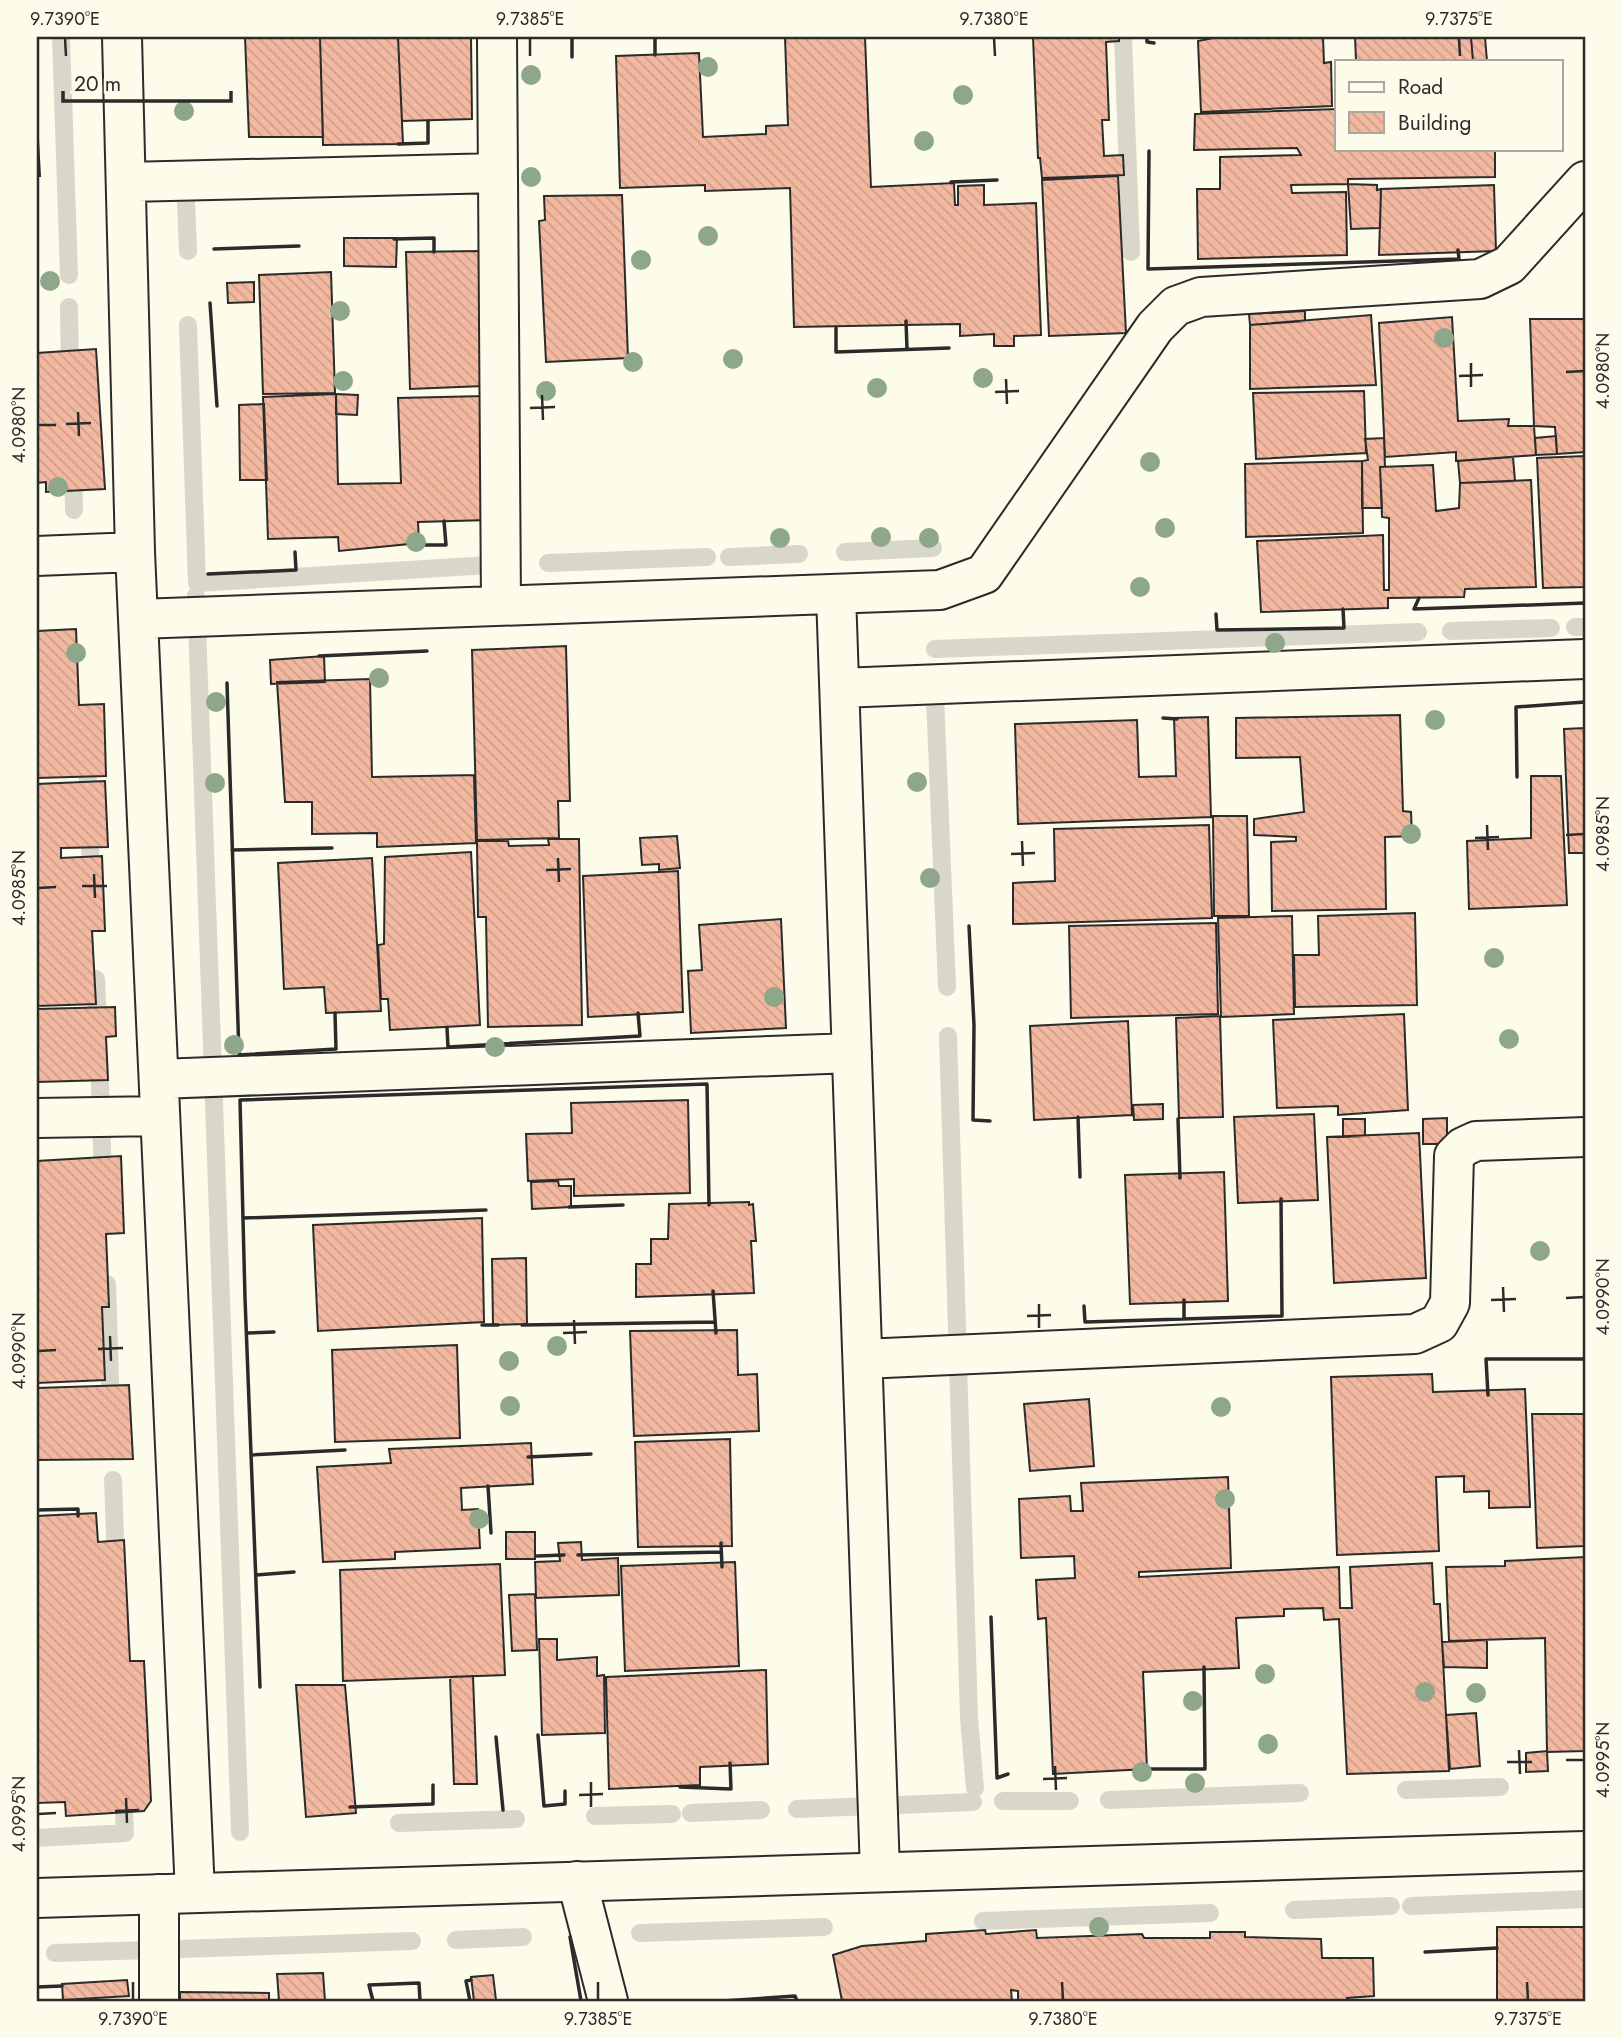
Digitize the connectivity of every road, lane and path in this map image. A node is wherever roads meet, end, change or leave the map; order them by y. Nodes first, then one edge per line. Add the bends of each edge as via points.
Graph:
1 (122, 37) edge
2 (497, 37) edge
3 (498, 173) junction
4 (1585, 181) edge
5 (127, 182) junction
6 (135, 552) junction
7 (37, 556) edge
8 (836, 594) junction
9 (501, 605) junction
10 (138, 619) junction
11 (1585, 659) edge
12 (840, 688) junction
13 (852, 1053) junction
14 (160, 1098) junction
15 (37, 1118) edge
16 (1585, 1137) edge
17 (863, 1359) junction
18 (1585, 1851) edge
19 (880, 1872) junction
20 (577, 1881) junction
21 (177, 1893) junction
22 (37, 1898) edge
23 (159, 2001) edge
24 (608, 2001) edge

1 - 5 street
2 - 3 street
3 - 5 street
3 - 9 street
4 - 8 street via 1509,265 1480,279 1202,298 1176,306 1155,327 984,573 940,590
5 - 6 street
6 - 7 street
6 - 10 street
8 - 9 street
8 - 12 street
9 - 10 street
10 - 14 street
11 - 12 street
12 - 13 street
13 - 14 street
13 - 17 street
14 - 15 street
14 - 21 street
16 - 17 street via 1476,1141 1454,1156 1450,1303 1439,1323 1415,1334
17 - 19 street
18 - 19 street
19 - 20 street
20 - 21 street
20 - 24 street
21 - 22 street
21 - 23 street

